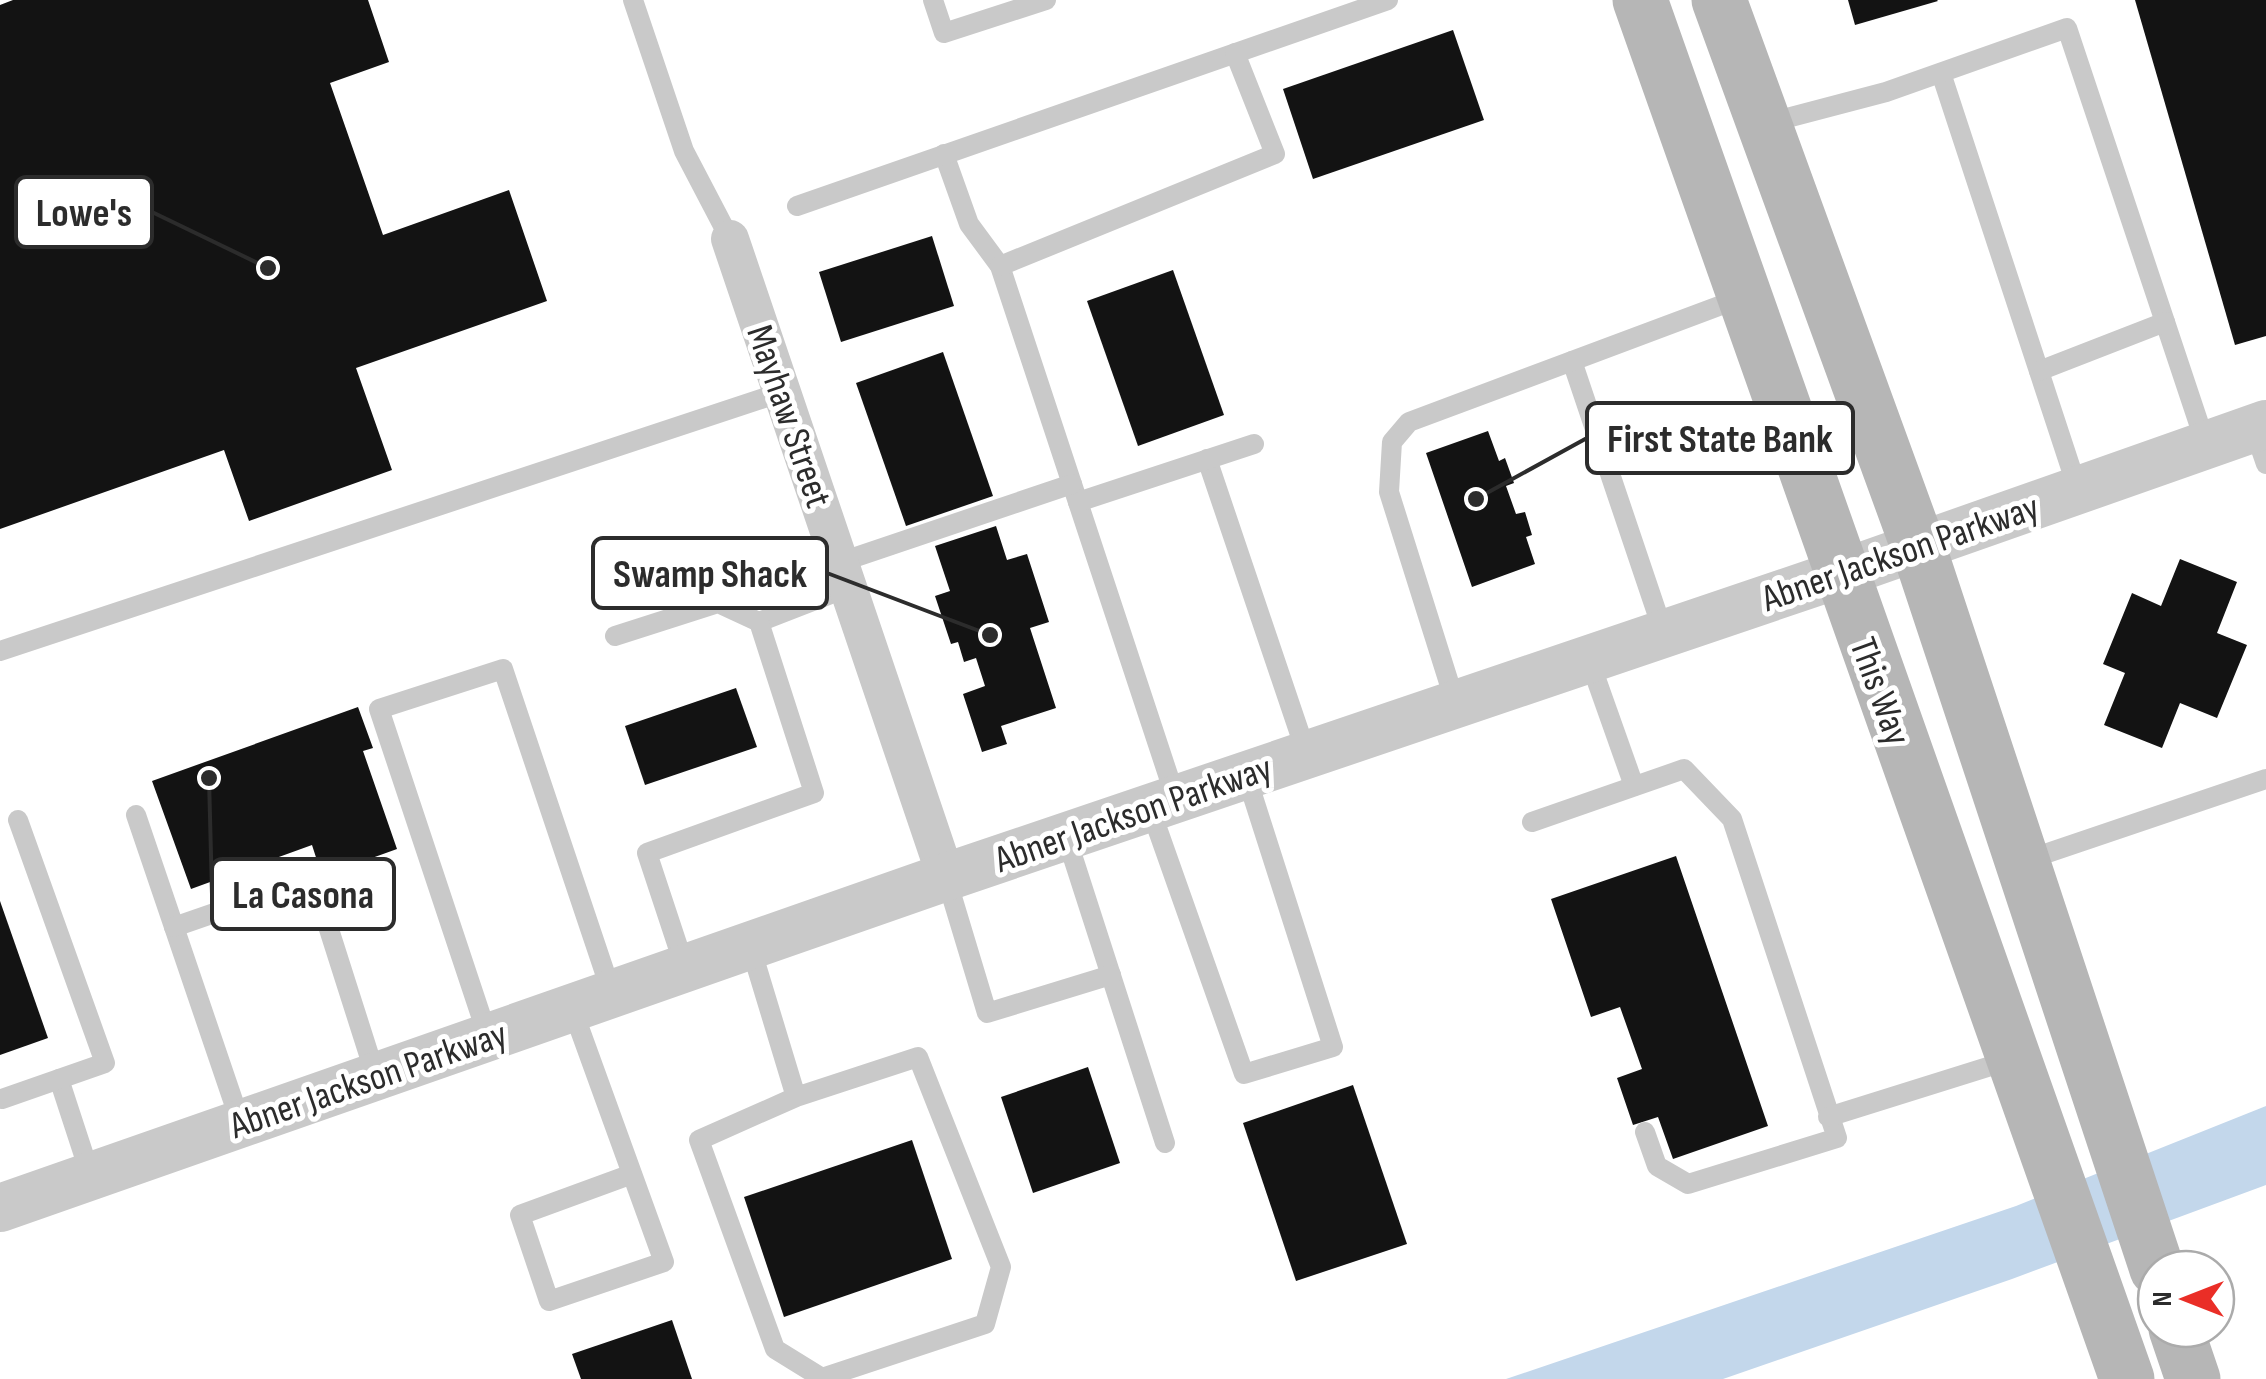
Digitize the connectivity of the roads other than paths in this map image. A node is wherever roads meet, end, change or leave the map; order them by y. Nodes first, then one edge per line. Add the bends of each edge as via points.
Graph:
1 (633, 0) edge
2 (933, 0) edge
3 (1046, 0) edge
4 (1388, 0) edge
5 (1640, 0) edge
6 (1718, 0) edge
7 (1235, 53) junction
8 (1942, 73) junction
9 (1762, 124) junction
10 (1692, 150) junction
11 (944, 154) junction
12 (797, 206) dead end
13 (730, 239) joint
14 (1000, 266) junction
15 (1743, 297) junction
16 (2165, 322) junction
17 (1572, 360) junction
18 (2039, 371) junction
19 (782, 392) junction
20 (2262, 439) edge
21 (1254, 444) dead end
22 (2206, 445) junction
23 (1207, 460) junction
24 (2078, 490) junction
25 (1075, 493) junction
26 (1918, 546) junction
27 (845, 574) junction
28 (1840, 574) junction
29 (759, 622) junction
30 (1664, 634) junction
31 (614, 636) dead end
32 (0, 651) edge
33 (1589, 660) junction
34 (1456, 704) junction
35 (1307, 754) junction
36 (1246, 775) junction
37 (2266, 779) edge
38 (1634, 786) junction
39 (1163, 804) junction
40 (136, 815) dead end
41 (18, 820) dead end
42 (1532, 822) dead end
43 (1066, 836) junction
44 (2022, 862) junction
45 (946, 877) junction
46 (174, 927) junction
47 (750, 946) junction
48 (685, 968) junction
49 (1111, 975) junction
50 (592, 1001) junction
51 (488, 1038) junction
52 (2017, 1058) junction
53 (376, 1077) junction
54 (58, 1079) junction
55 (2, 1098) edge
56 (796, 1098) junction
57 (1828, 1117) junction
58 (241, 1124) junction
59 (1645, 1132) dead end
60 (1164, 1143) dead end
61 (632, 1174) junction
62 (91, 1177) junction
63 (1, 1209) edge
64 (2150, 1249) edge
65 (2183, 1349) edge
66 (2127, 1379) edge
67 (2193, 1379) edge

1 - 13 lane via 684,150
2 - 3 lane via 944,33
4 - 7 lane
5 - 10 main road, This Way
6 - 9 main road, This Way
7 - 11 lane
7 - 14 lane via 1275,154
8 - 9 lane
8 - 16 lane via 2067,28
8 - 18 lane
9 - 10 main road
9 - 26 main road, This Way
10 - 15 main road, This Way
11 - 12 lane
11 - 14 lane via 968,224
13 - 19 street, Mayhaw Street
14 - 25 lane
15 - 17 lane
15 - 28 main road, This Way
16 - 18 lane
16 - 22 lane
17 - 30 lane
17 - 34 lane via 1409,422 1392,442 1389,492
18 - 24 lane
19 - 27 street, Mayhaw Street
19 - 32 lane
20 - 22 street, Abner Jackson Parkway
21 - 23 lane
22 - 24 street, Abner Jackson Parkway
23 - 25 lane
23 - 35 lane
24 - 26 street, Abner Jackson Parkway
25 - 27 lane
25 - 39 lane
26 - 28 street, Abner Jackson Parkway
26 - 44 main road, This Way
27 - 29 lane
27 - 45 street, Mayhaw Street
28 - 30 street, Abner Jackson Parkway
28 - 52 main road, This Way
29 - 31 lane via 718,603
29 - 48 lane via 814,793 647,853
30 - 33 street, Abner Jackson Parkway
33 - 34 street, Abner Jackson Parkway
33 - 38 lane
34 - 35 street, Abner Jackson Parkway
35 - 36 street, Abner Jackson Parkway
36 - 39 street, Abner Jackson Parkway
36 - 39 lane via 1333,1047 1244,1074
37 - 44 lane
38 - 42 lane
38 - 57 lane via 1684,769 1732,819
39 - 43 street, Abner Jackson Parkway
40 - 46 lane
41 - 54 lane via 104,1063
43 - 45 street, Abner Jackson Parkway
43 - 49 lane
44 - 64 main road, This Way
45 - 47 street, Abner Jackson Parkway
45 - 49 lane via 987,1013
46 - 53 lane via 313,879
46 - 58 lane
47 - 48 street, Abner Jackson Parkway
47 - 56 lane
48 - 50 street, Abner Jackson Parkway
49 - 60 lane
50 - 51 street, Abner Jackson Parkway
50 - 51 lane via 503,670 379,709
50 - 61 lane
51 - 53 street, Abner Jackson Parkway
52 - 57 lane
52 - 66 main road, This Way
53 - 58 street, Abner Jackson Parkway
54 - 55 lane
54 - 62 lane
56 - 56 lane via 699,1140 775,1349 822,1378 985,1324 1000,1267 918,1056
57 - 59 lane via 1837,1138 1688,1184 1657,1166
58 - 62 street, Abner Jackson Parkway
61 - 61 lane via 520,1215 549,1300 664,1262
62 - 63 street, Abner Jackson Parkway
65 - 67 main road

